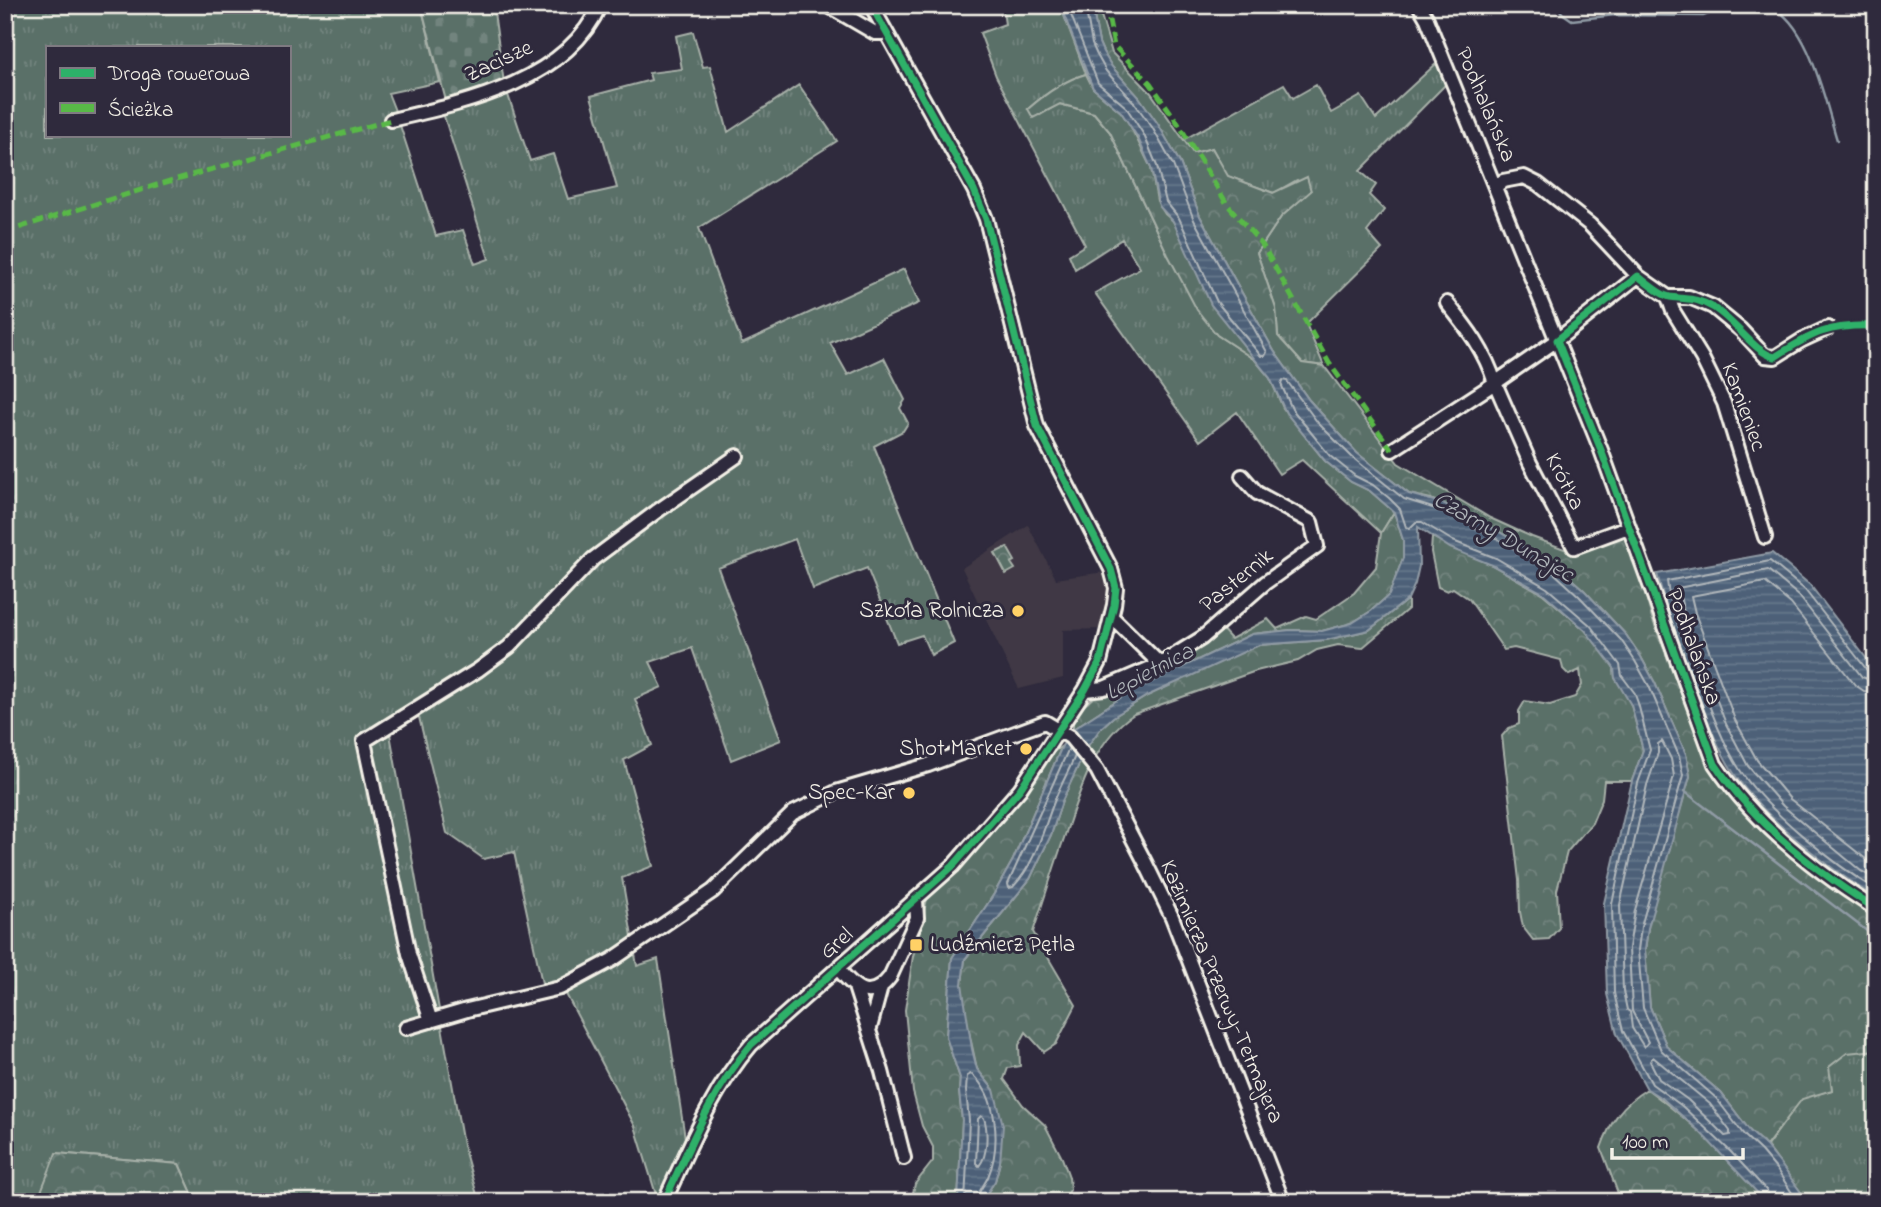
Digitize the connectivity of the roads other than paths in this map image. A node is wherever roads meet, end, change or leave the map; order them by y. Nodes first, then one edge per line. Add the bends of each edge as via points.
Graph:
1 (600, 5) edge
2 (827, 5) edge
3 (871, 5) edge
4 (1419, 5) edge
5 (844, 10) edge
6 (886, 33) junction
7 (391, 120) dead end
8 (1496, 186) junction
9 (1638, 276) junction
10 (1668, 297) junction
11 (1447, 303) dead end
12 (1828, 328) dead end
13 (1557, 340) junction
14 (1495, 383) junction
15 (1392, 450) dead end
16 (737, 456) dead end
17 (1242, 476) dead end
18 (1628, 527) junction
19 (1765, 537) dead end
20 (1112, 617) junction
21 (1160, 664) junction
22 (1086, 690) junction
23 (1063, 732) junction
24 (916, 900) junction
25 (1876, 909) edge
26 (838, 968) junction
27 (855, 987) junction
28 (880, 987) junction
29 (431, 1021) junction
30 (406, 1028) dead end
31 (869, 1028) junction
32 (904, 1158) dead end
33 (664, 1202) edge
34 (1283, 1202) edge

1 - 7 street, Zacisze via 594,19 568,48 533,75 504,89
2 - 5 street
3 - 6 street
4 - 8 street, Podhalańska
5 - 6 street via 875,33
6 - 20 street via 984,212 1037,426 1111,569 1116,588
8 - 9 street, Kamieniec via 1524,177 1538,184 1590,225
8 - 13 street, Podhalańska
9 - 10 street, Kamieniec
9 - 13 street
10 - 12 street, Kamieniec via 1689,297 1713,307 1765,356 1774,357
10 - 19 street, Kamieniec via 1724,403
11 - 14 street, Krótka via 1476,338
13 - 14 street
13 - 18 street, Podhalańska
14 - 15 street
14 - 18 street, Krótka via 1574,547
16 - 29 street via 593,559 509,647 364,741 409,954
17 - 21 street, Pasternik via 1257,493 1311,522 1317,546 1265,583 1202,638
18 - 25 street, Podhalańska via 1715,764 1742,801 1769,827
20 - 21 street
20 - 22 street via 1100,662
21 - 22 street, Pasternik via 1104,688
22 - 23 street
23 - 24 street, Grel via 1001,813
23 - 29 street via 1041,722 929,765 836,792 793,813 713,891 612,960 560,988
23 - 34 street, Kazimierza Przerwy-Tetmajera via 1103,780 1172,917
24 - 26 street, Grel
24 - 28 street via 917,918 890,977
26 - 27 street
26 - 33 street, Grel via 732,1067
27 - 28 street via 866,991
27 - 31 street
28 - 31 street
29 - 30 street
31 - 32 street

